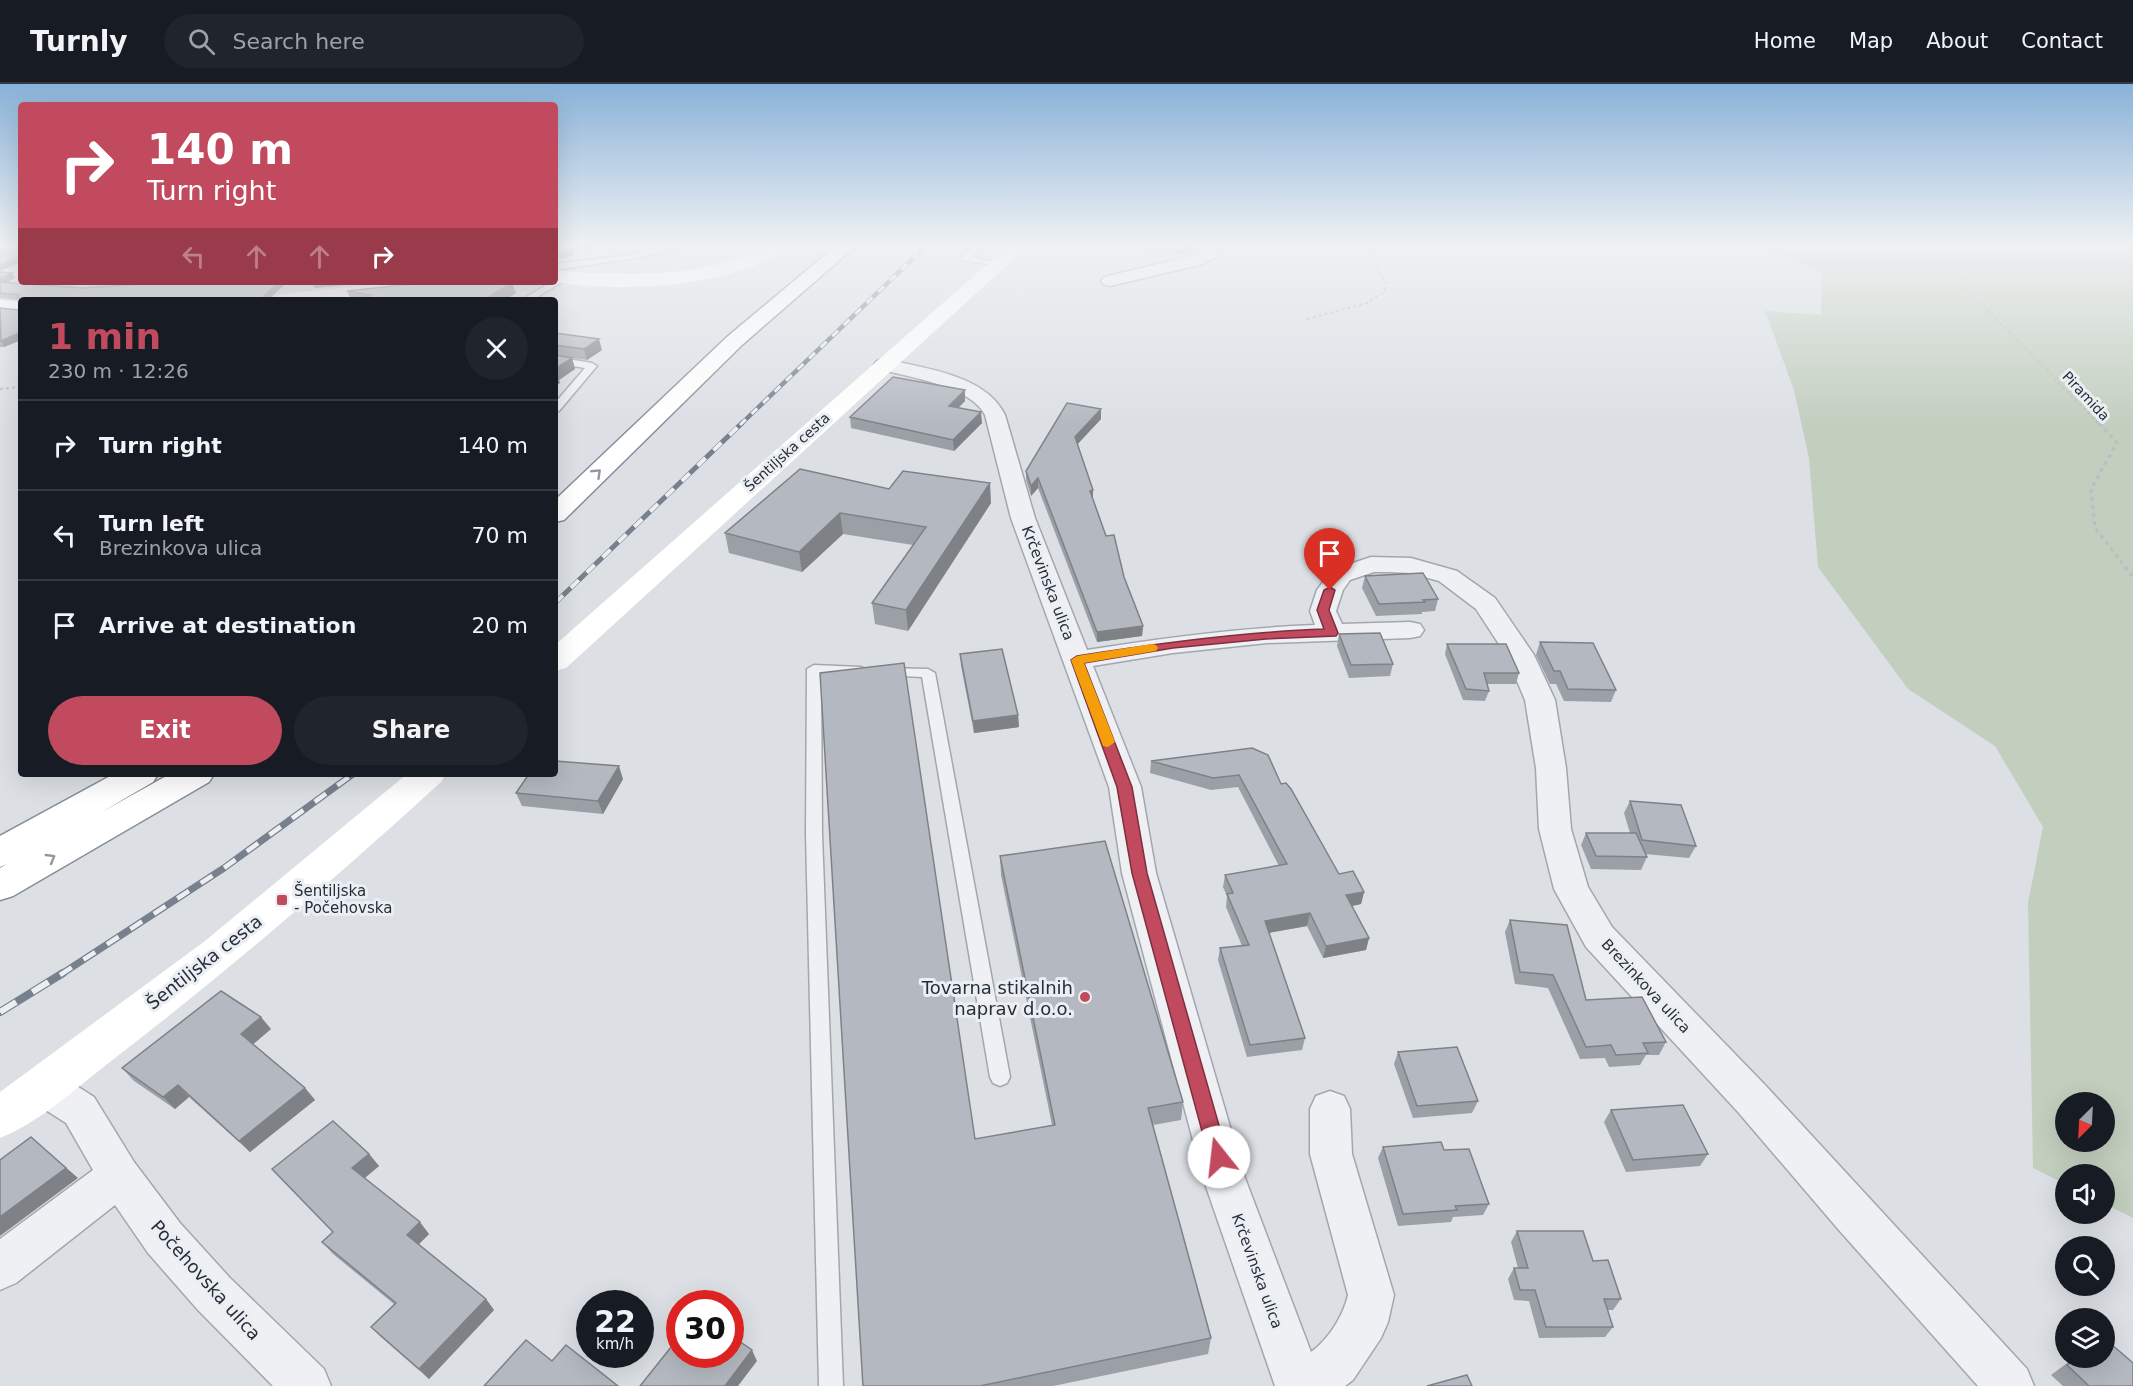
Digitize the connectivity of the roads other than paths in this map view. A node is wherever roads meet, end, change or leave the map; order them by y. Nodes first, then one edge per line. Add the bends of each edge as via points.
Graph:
1 (747, 305) edge
2 (774, 305) edge
3 (953, 305) edge
4 (0, 306) edge
5 (18, 308) edge
6 (558, 360) edge
7 (884, 365) junction
8 (558, 406) edge
9 (605, 436) dead end
10 (558, 511) edge
11 (1410, 630) dead end
12 (1332, 633) junction
13 (558, 658) edge
14 (1077, 660) junction
15 (136, 777) edge
16 (192, 777) edge
17 (426, 777) edge
18 (0, 854) edge
19 (0, 886) edge
20 (1000, 1077) dead end
21 (44, 1087) junction
22 (1330, 1109) dead end
23 (0, 1118) edge
24 (119, 1176) junction
25 (0, 1268) edge
26 (307, 1386) edge
27 (831, 1386) edge
28 (1299, 1386) edge
29 (1305, 1386) edge
30 (2010, 1386) edge

1 - 9 main road
10 -> 2 main road
3 - 7 main road, Šentiljska cesta
4 - 5 main road
6 - 8 lane via 592,366
7 - 13 main road, Šentiljska cesta
7 - 14 street, Krčevinska ulica via 949,383 989,403 1023,518
11 - 12 street
12 - 14 street via 1266,635
12 - 30 street, Brezinkova ulica via 1323,610 1330,590 1341,575 1371,565 1411,566 1448,576 1486,604 1520,655 1540,700 1551,768 1555,829 1571,889 1599,937 1752,1099
14 - 28 street, Krčevinska ulica via 1125,787 1139,873 1224,1178
15 - 18 main road
19 -> 16 main road
17 - 21 main road, Šentiljska cesta via 282,900
20 - 27 lane via 928,673 814,669 814,834
21 - 23 main road, Šentiljska cesta
21 - 24 street, Počehovska ulica via 80,1110
22 - 29 street via 1331,1154 1371,1295 1365,1322 1336,1363
24 - 25 street
24 - 26 street, Počehovska ulica via 185,1262

